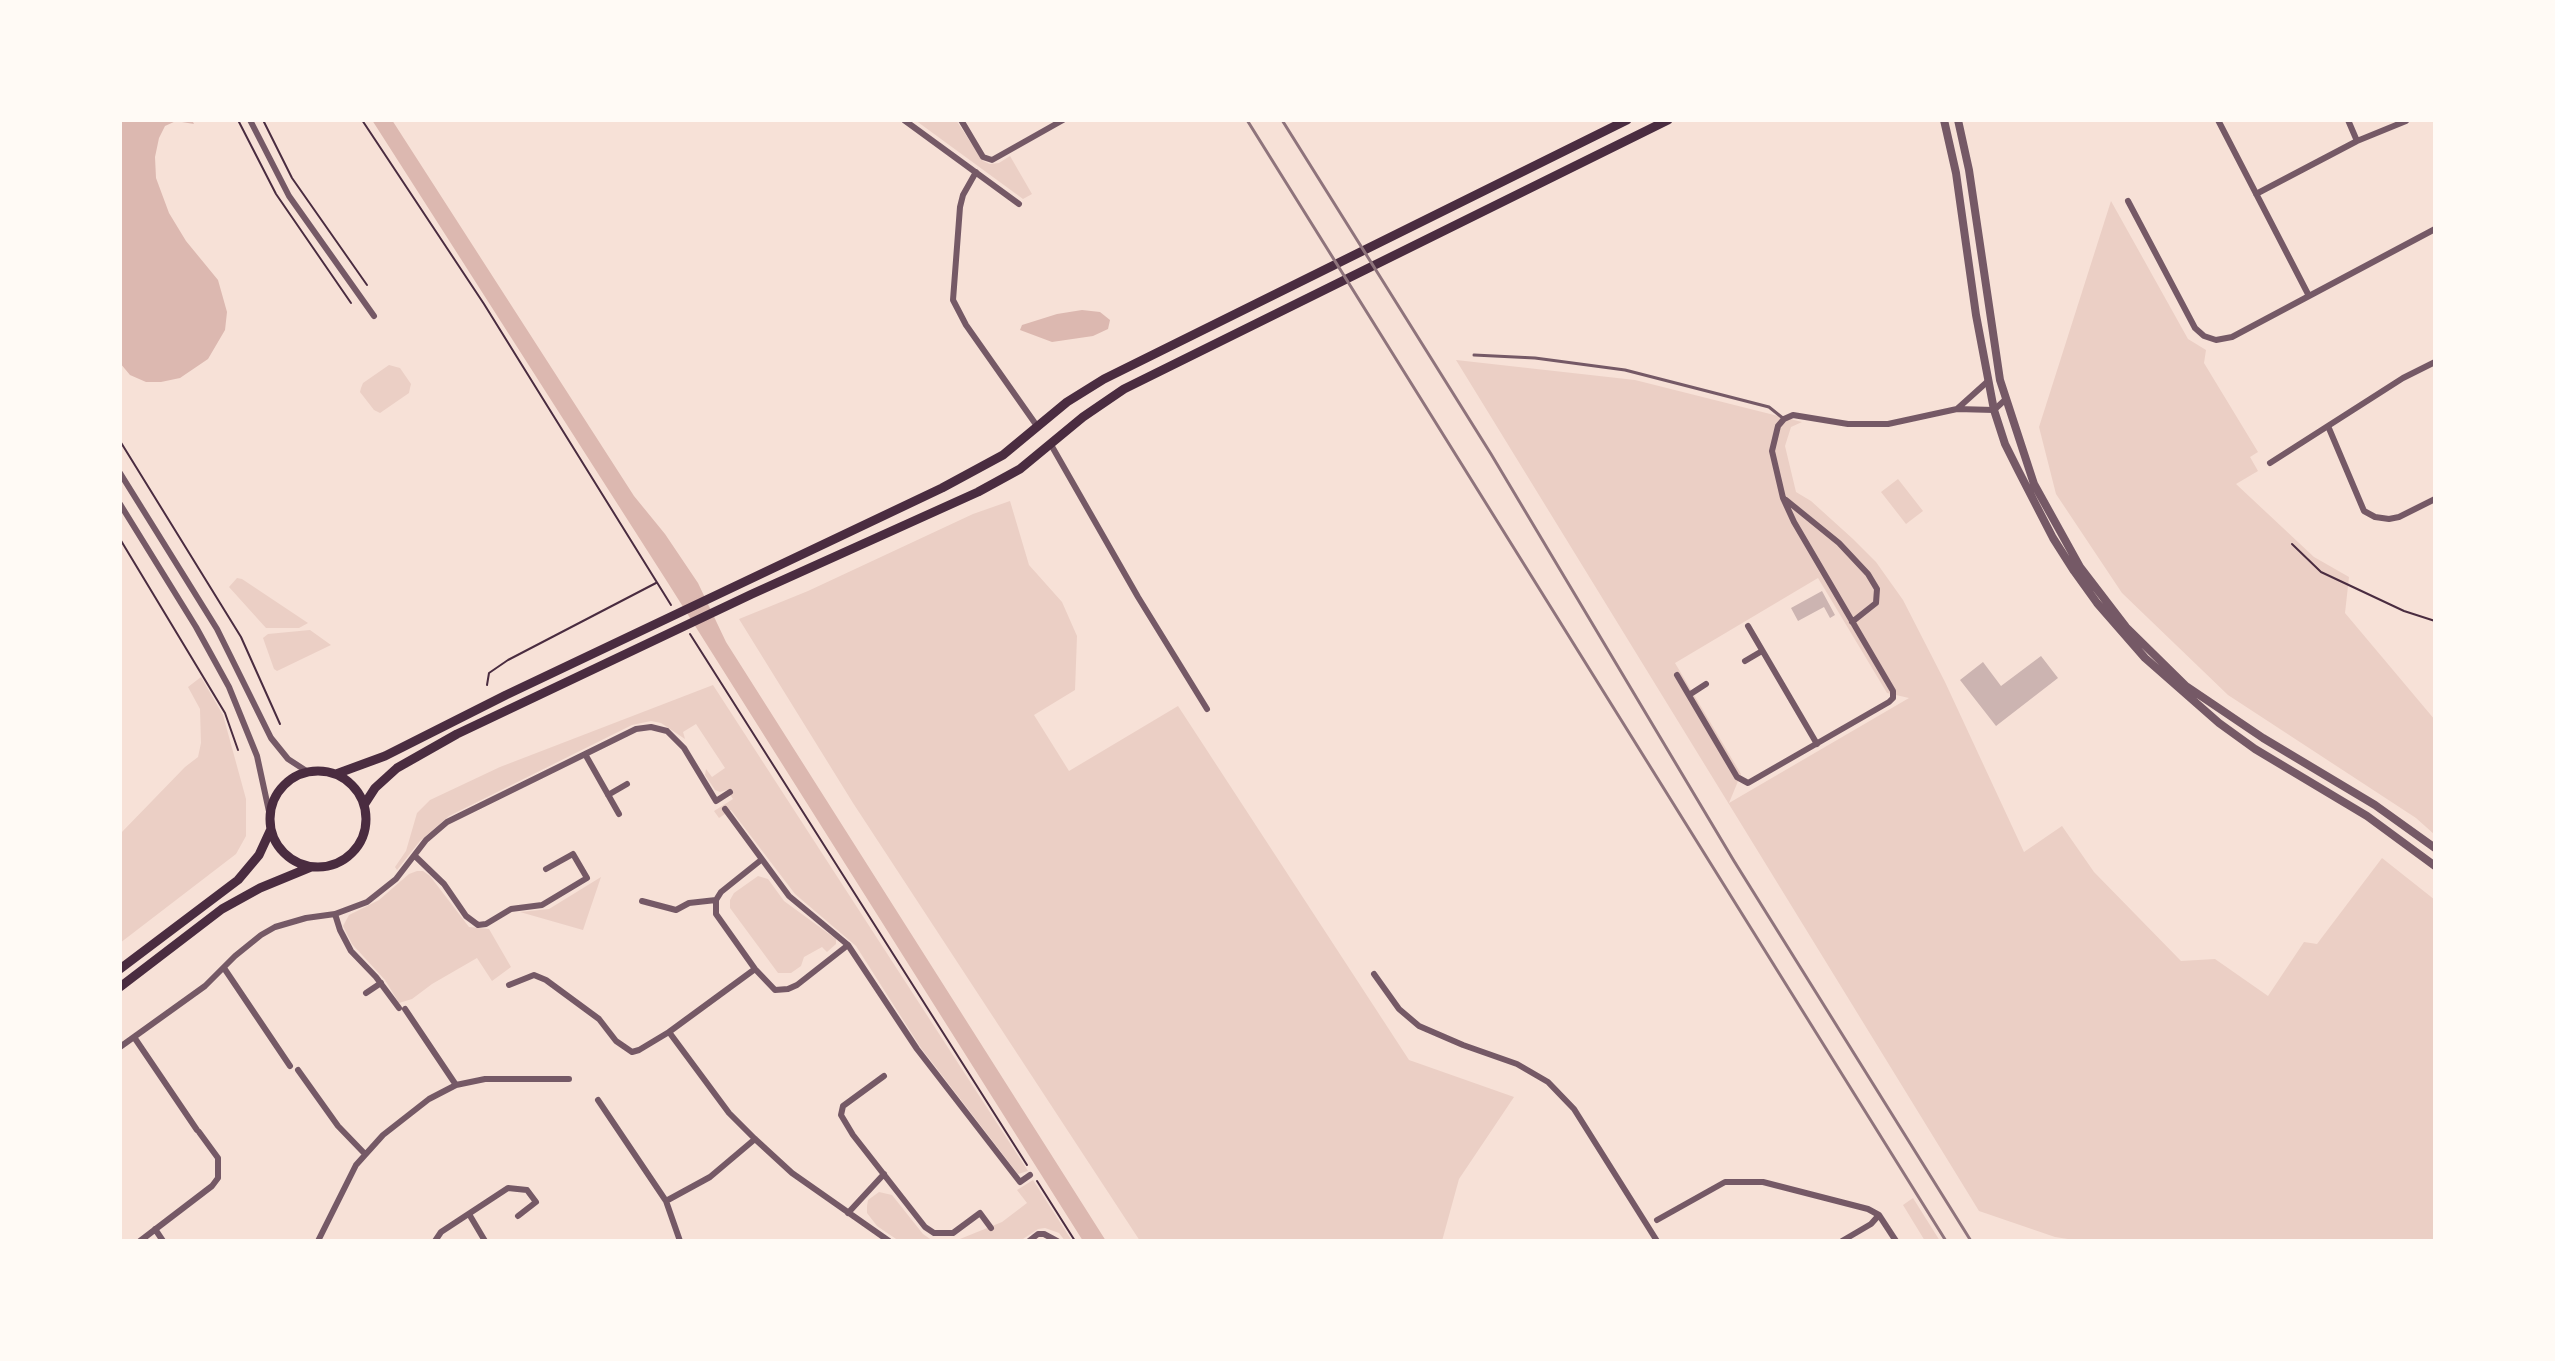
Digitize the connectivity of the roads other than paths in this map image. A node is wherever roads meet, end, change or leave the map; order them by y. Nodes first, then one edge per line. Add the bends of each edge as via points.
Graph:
1 (250, 120) edge
2 (904, 120) edge
3 (961, 120) edge
4 (1063, 120) edge
5 (1627, 120) edge
6 (1668, 120) edge
7 (1944, 120) edge
8 (1958, 120) edge
9 (2218, 120) edge
10 (2348, 120) edge
11 (2406, 121) edge
12 (2357, 141) junction
13 (976, 172) junction
14 (2256, 194) junction
15 (2128, 201) dead end
16 (1019, 204) dead end
17 (2435, 229) edge
18 (2309, 296) junction
19 (374, 316) dead end
20 (1474, 355) dead end
21 (2435, 362) edge
22 (1987, 382) junction
23 (2007, 398) junction
24 (1957, 409) junction
25 (1994, 410) junction
26 (1784, 419) junction
27 (1038, 426) junction
28 (2328, 426) junction
29 (1050, 443) junction
30 (2270, 463) dead end
31 (120, 473) edge
32 (1783, 498) junction
33 (2435, 499) edge
34 (120, 504) edge
35 (1852, 622) junction
36 (1748, 626) dead end
37 (1762, 651) junction
38 (1745, 661) dead end
39 (1677, 675) dead end
40 (1706, 684) dead end
41 (1689, 695) junction
42 (1207, 709) dead end
43 (1817, 744) junction
44 (585, 754) junction
45 (308, 772) junction
46 (336, 774) junction
47 (627, 784) dead end
48 (730, 792) dead end
49 (608, 795) junction
50 (364, 805) junction
51 (725, 809) dead end
52 (619, 814) dead end
53 (270, 816) junction
54 (271, 829) junction
55 (2435, 848) edge
56 (415, 856) junction
57 (761, 860) junction
58 (2435, 866) edge
59 (311, 867) junction
60 (546, 869) dead end
61 (716, 900) junction
62 (642, 901) dead end
63 (335, 914) junction
64 (848, 945) junction
65 (224, 968) junction
66 (120, 969) edge
67 (755, 969) junction
68 (1374, 974) dead end
69 (381, 983) junction
70 (509, 985) dead end
71 (120, 987) edge
72 (366, 993) dead end
73 (669, 1032) junction
74 (134, 1037) junction
75 (120, 1047) edge
76 (290, 1066) dead end
77 (298, 1070) dead end
78 (884, 1076) dead end
79 (569, 1079) dead end
80 (456, 1085) junction
81 (598, 1100) dead end
82 (755, 1139) junction
83 (365, 1154) junction
84 (884, 1174) junction
85 (1030, 1175) dead end
86 (666, 1201) junction
87 (848, 1213) junction
88 (469, 1214) junction
89 (1879, 1215) junction
90 (518, 1216) dead end
91 (1657, 1220) dead end
92 (991, 1228) dead end
93 (155, 1229) junction
94 (140, 1241) edge
95 (163, 1241) edge
96 (318, 1241) edge
97 (435, 1241) edge
98 (485, 1241) edge
99 (680, 1241) edge
100 (889, 1241) edge
101 (1029, 1241) edge
102 (1057, 1241) edge
103 (1657, 1241) edge
104 (1842, 1241) edge
105 (1896, 1241) edge

1 - 19 street via 289,196
2 - 13 street
3 - 4 street via 983,157 992,160
5 - 27 main road via 1104,379
6 - 29 main road via 1124,389
7 - 22 street
8 - 23 street via 1995,358
9 - 14 street
10 - 12 street
11 - 12 street
12 - 14 street
13 - 16 street
13 - 27 street via 960,207 953,300
14 - 18 street
15 - 18 street via 2195,328 2208,339 2232,337
17 - 18 street
20 - 26 lane via 1625,370 1769,407
21 - 28 street
22 - 24 street
22 - 25 street
23 - 25 street
23 - 55 street via 2030,475 2060,534 2103,598 2151,653 2193,691
24 - 25 street
24 - 26 street via 1888,424 1793,415
25 - 58 street via 2005,444 2053,538 2097,603 2145,658 2255,749 2367,816
26 - 32 street via 1772,451
27 - 46 main road via 1003,455 942,488 385,756
28 - 30 street
28 - 33 street via 2364,511 2389,519
29 - 42 street
29 - 50 main road via 1020,469 978,492 424,752 382,781
31 - 45 street via 226,645 271,738
32 - 35 street
32 - 35 street via 1839,543 1877,589 1876,603
34 - 53 street via 229,687 260,765
35 - 43 street via 1893,698
36 - 37 street
37 - 38 street
37 - 43 street
39 - 41 street
40 - 41 street
41 - 43 street via 1742,781 1754,780
44 - 48 street via 636,729 667,731 684,748 716,801
44 - 49 street
44 - 56 street via 447,822
45 - 46 main road
45 - 53 main road via 279,790
46 - 50 main road
47 - 49 street
49 - 52 street
50 - 59 main road via 365,832 358,847 336,864
51 - 57 street
53 - 54 main road
54 - 59 main road via 282,851
54 - 66 main road via 259,855 238,880
56 - 60 street via 478,925 511,909 542,905 587,878 573,854
56 - 63 street via 367,902
57 - 61 street
57 - 64 street via 789,896
59 - 71 main road via 222,909
61 - 62 street via 676,910
61 - 67 street via 716,914
63 - 65 street via 275,927 247,944
63 - 69 street via 351,951
64 - 67 street via 788,989 775,990
64 - 85 street via 917,1049 1020,1182
65 - 74 street
65 - 76 street
67 - 73 street
68 - 103 street via 1419,1026 1517,1064 1548,1082 1574,1109
69 - 72 street
69 - 80 street
70 - 73 street via 534,975 546,980 599,1019 632,1052
73 - 82 street
74 - 75 street
74 - 93 street via 218,1158 218,1178 212,1186
77 - 83 street
78 - 84 street via 843,1106 841,1115
79 - 80 street via 485,1079
80 - 83 street via 402,1118
81 - 86 street
82 - 86 street via 710,1177
82 - 87 street
83 - 96 street
84 - 87 street
84 - 92 street via 934,1233 953,1233 980,1213
86 - 99 street
87 - 100 street
88 - 90 street via 493,1196 518,1187 536,1202
88 - 97 street
88 - 98 street
89 - 91 street via 1790,1187 1742,1180 1715,1186
89 - 104 street
89 - 105 street
93 - 94 street
93 - 95 street
101 - 102 street via 1038,1234

